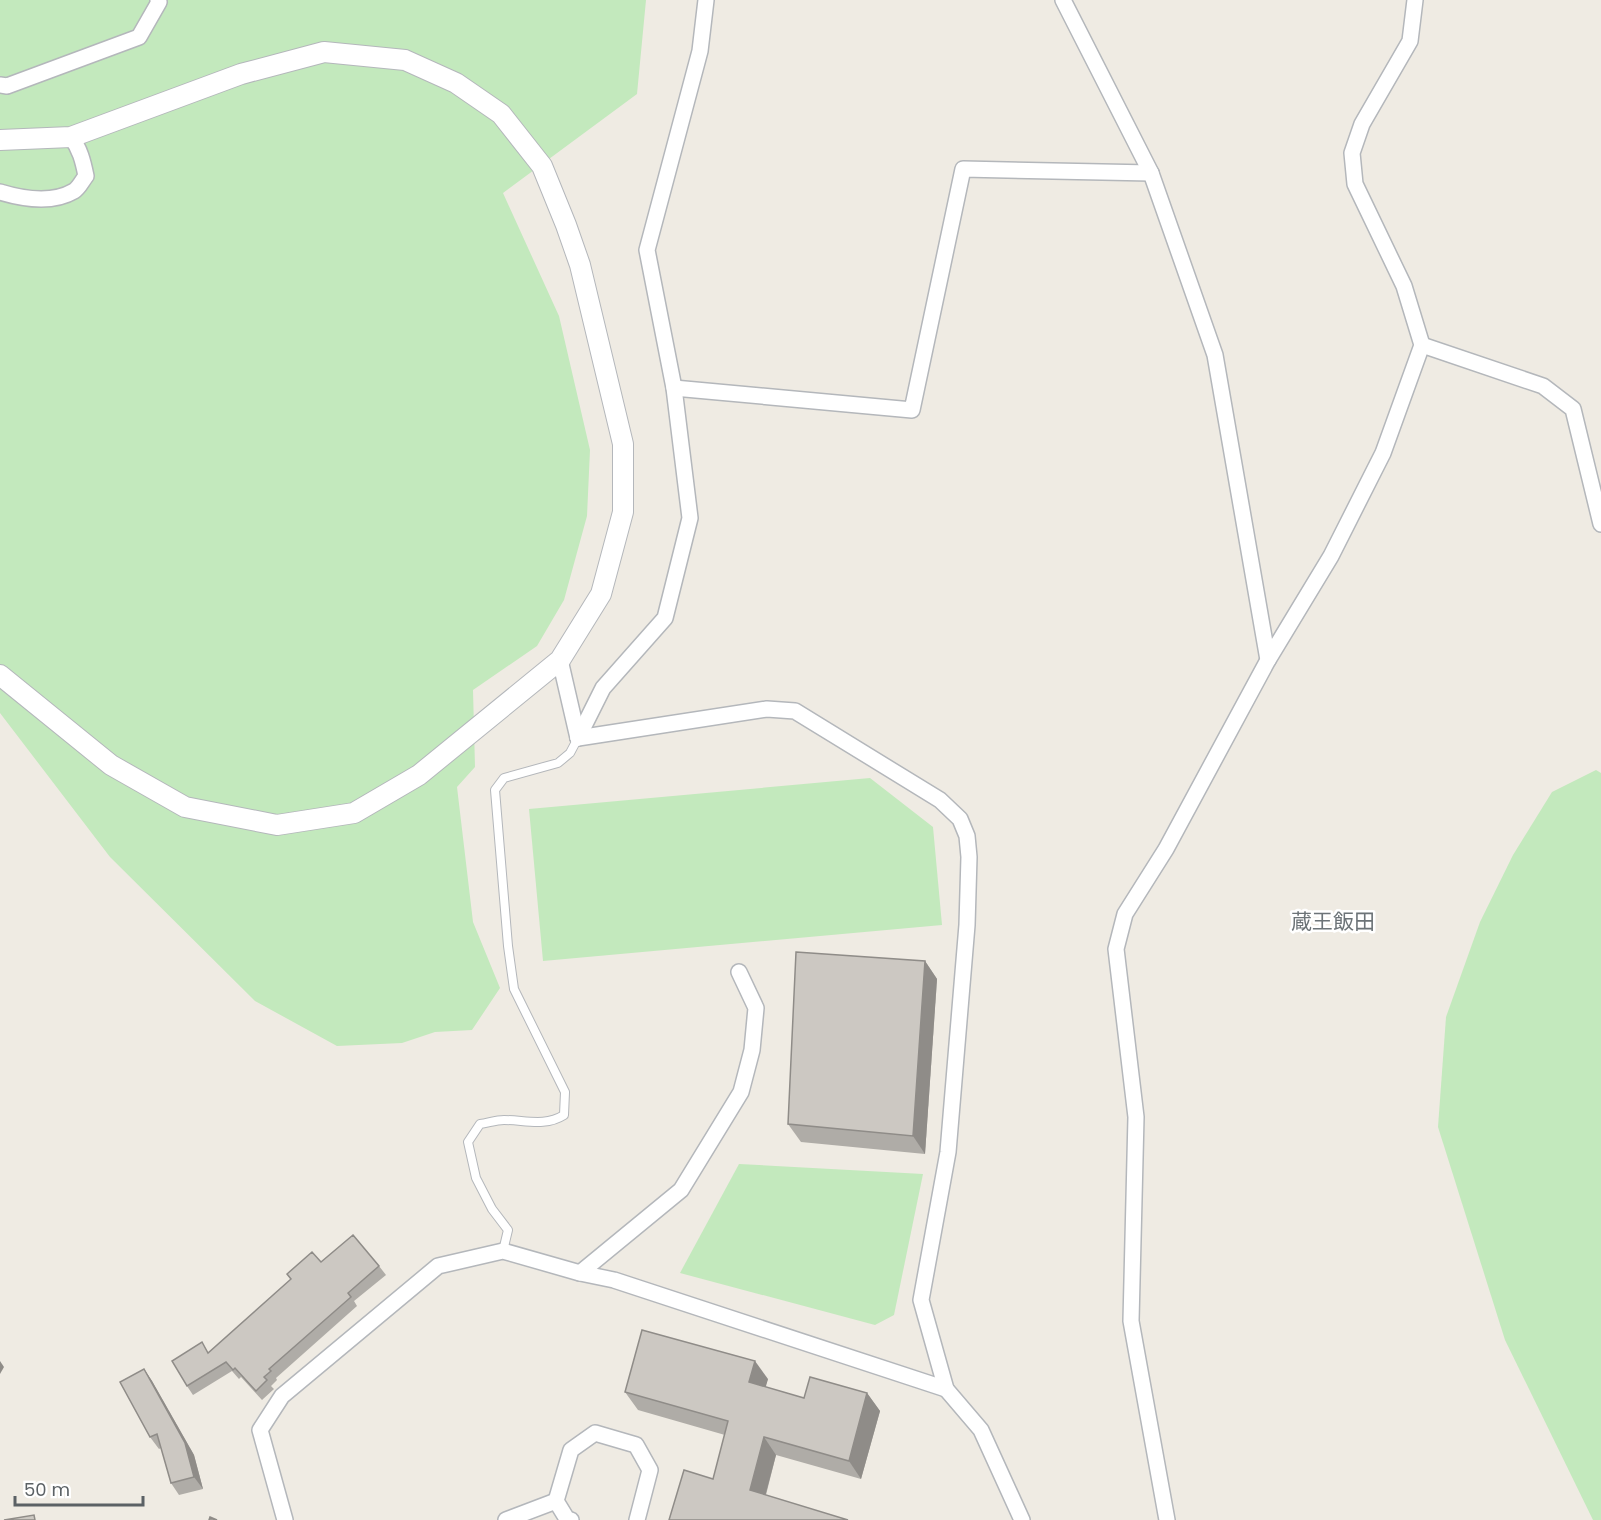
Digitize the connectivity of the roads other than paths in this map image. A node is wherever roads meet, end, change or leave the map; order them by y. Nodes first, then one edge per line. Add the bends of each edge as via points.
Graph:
1 (158, 0) edge
2 (706, 0) edge
3 (1063, 0) edge
4 (1414, 0) edge
5 (0, 86) edge
6 (71, 137) junction
7 (0, 140) edge
8 (1150, 172) junction
9 (0, 192) edge
10 (1422, 345) junction
11 (674, 388) junction
12 (1601, 524) edge
13 (560, 660) junction
14 (1268, 660) junction
15 (0, 675) edge
16 (578, 738) junction
17 (739, 972) dead end
18 (503, 1251) junction
19 (580, 1274) junction
20 (946, 1389) junction
21 (556, 1501) junction
22 (285, 1520) edge
23 (506, 1520) edge
24 (571, 1520) edge
25 (637, 1520) edge
26 (1022, 1520) edge
27 (1167, 1520) edge

1 - 5 street via 139,37
2 - 11 street via 700,51 647,250
3 - 8 street
4 - 10 street via 1410,41 1362,124 1352,153 1355,184 1404,286
6 - 7 street
6 - 9 street via 86,176 76,190 51,199
6 - 13 street via 241,74 324,52 405,60 456,83 501,114 542,166 566,225 580,265 623,444 623,512 601,594
8 - 11 street via 963,169 912,410
8 - 14 street via 1215,355
10 - 12 street via 1543,386 1573,409
10 - 14 street via 1383,453 1331,556
11 - 16 street via 690,518 666,618 603,688
13 - 15 street via 419,775 354,813 276,825 185,807 111,765
13 - 16 street
14 - 27 street via 1166,849 1125,914 1116,949 1136,1117 1131,1321
16 - 18 lane via 570,753 558,763 504,778 495,790 514,989 565,1092 564,1115 554,1121 501,1120 480,1124 468,1142 476,1178 508,1230
16 - 20 street via 755,711 795,711 940,800 960,819 969,857 954,1099 921,1300
17 - 19 street via 756,1008 752,1050 741,1092 681,1190
18 - 19 street
18 - 22 street via 438,1266 282,1396 260,1430
19 - 20 street via 614,1280
20 - 26 street via 981,1430
21 - 23 street
21 - 24 street
21 - 25 street via 571,1450 595,1433 636,1445 650,1470

